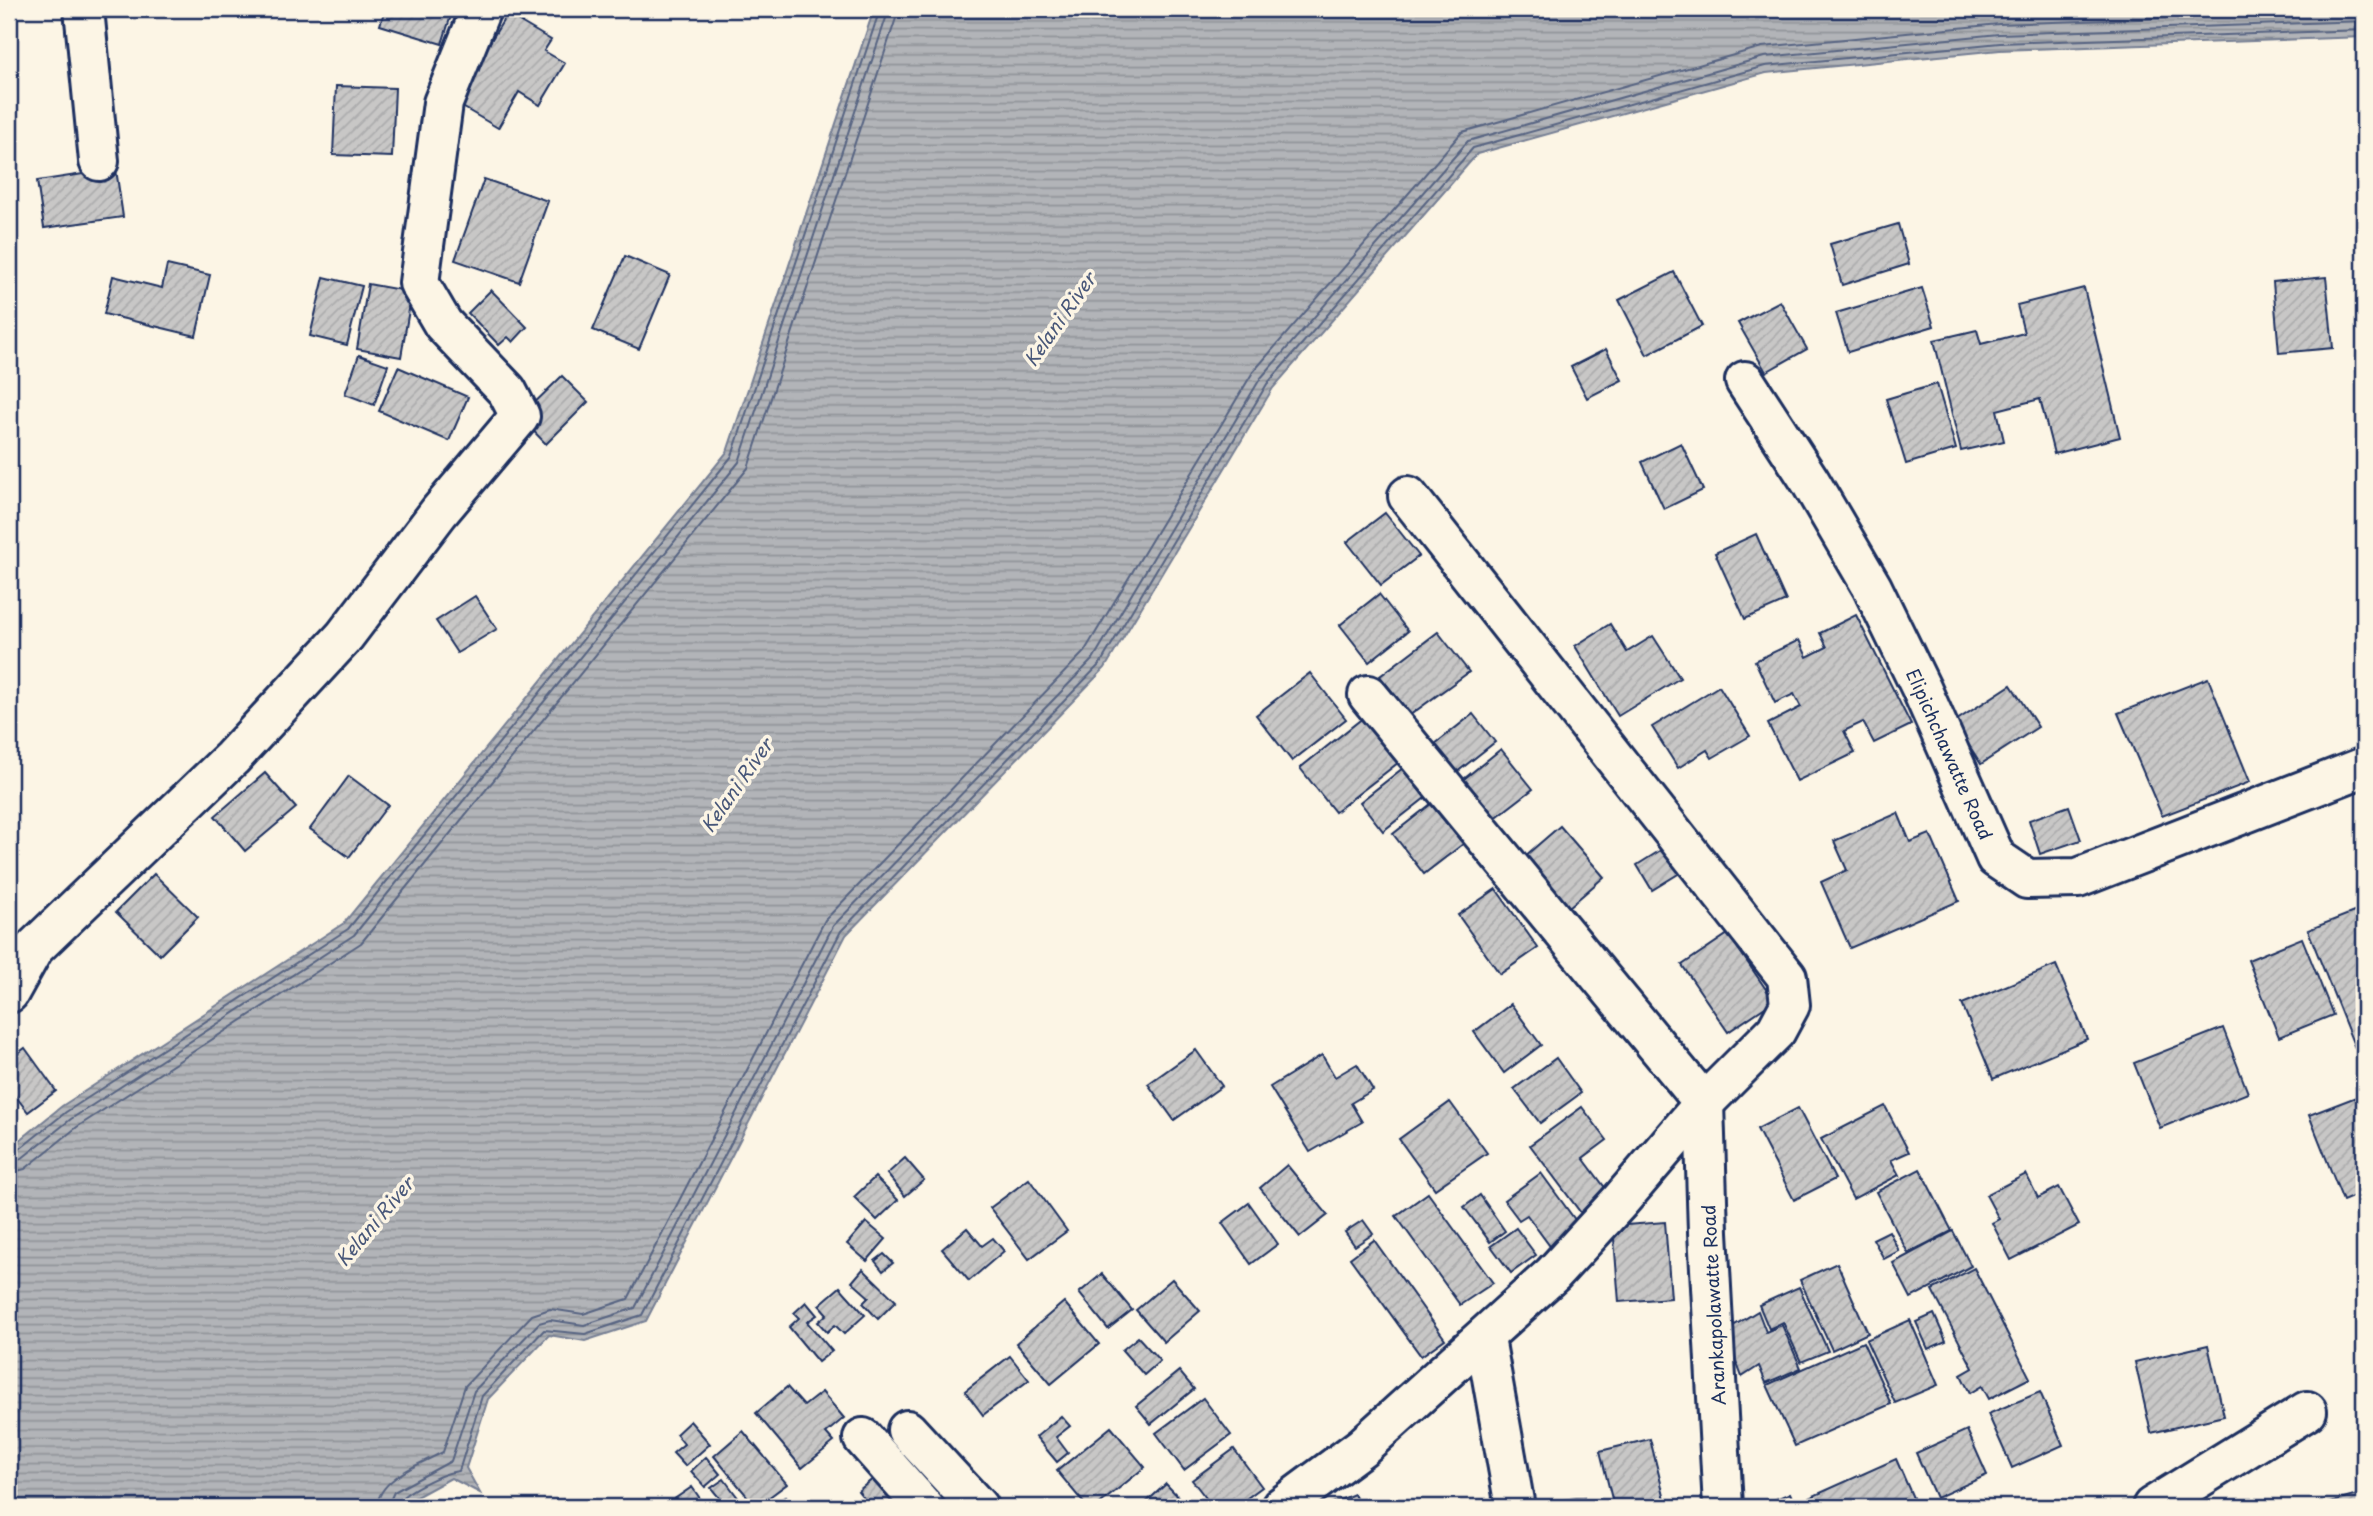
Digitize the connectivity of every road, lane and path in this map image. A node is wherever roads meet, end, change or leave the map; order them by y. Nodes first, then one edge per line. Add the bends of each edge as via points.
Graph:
1 (84, 9) edge
2 (481, 9) edge
3 (99, 161) dead end
4 (1745, 381) dead end
5 (1408, 496) dead end
6 (1368, 695) dead end
7 (2364, 767) edge
8 (9, 993) edge
9 (1704, 1103) junction
10 (1485, 1338) junction
11 (2307, 1411) dead end
12 (907, 1430) dead end
13 (863, 1438) dead end
14 (924, 1507) edge
15 (978, 1507) edge
16 (1281, 1507) edge
17 (1515, 1507) edge
18 (1723, 1507) edge
19 (2152, 1507) edge

1 - 3 street
2 - 8 street via 443,103 419,284 443,324 507,391 520,416 439,512 344,638 232,758 34,948
4 - 7 street, Elipichchawatte Road via 1872,587 1996,858 2027,879 2078,878
5 - 9 street via 1787,977 1790,1005 1776,1031
6 - 9 street
9 - 10 street via 1604,1220
9 - 18 street, Arankapolawatte Road
10 - 16 street via 1362,1447
10 - 17 street
11 - 19 street
12 - 15 street
13 - 14 street

